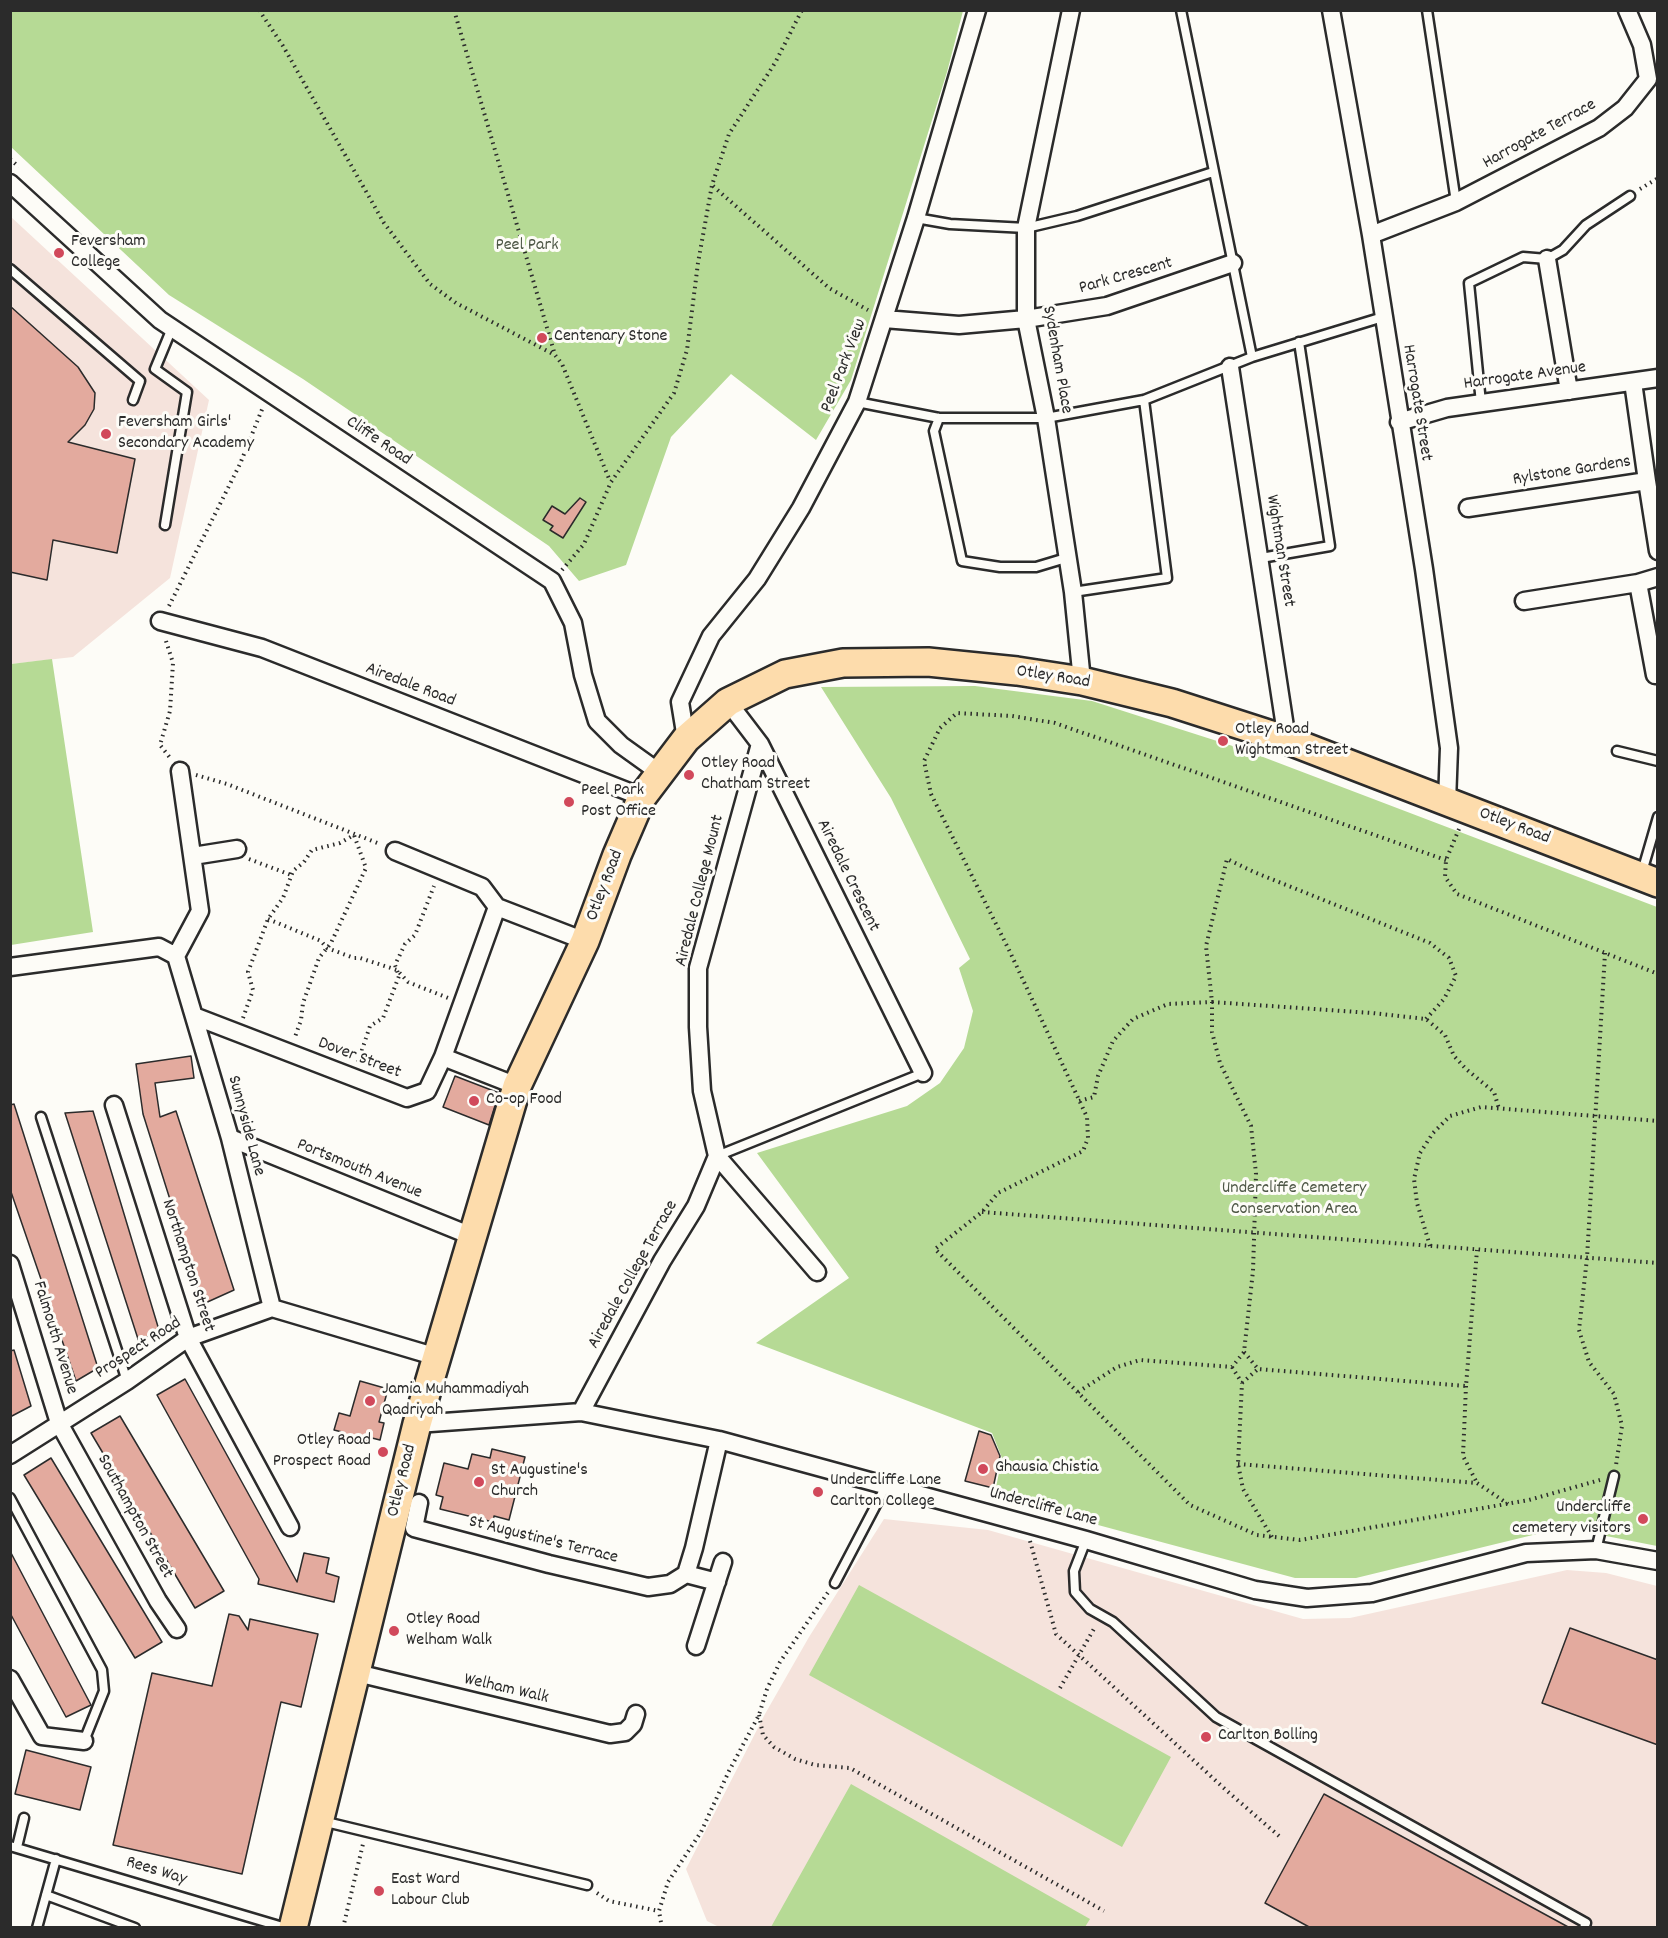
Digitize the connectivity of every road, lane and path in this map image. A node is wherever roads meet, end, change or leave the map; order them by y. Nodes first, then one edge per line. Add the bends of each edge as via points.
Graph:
1 (259, 10) edge
2 (454, 10) edge
3 (802, 10) edge
4 (977, 10) edge
5 (1071, 10) edge
6 (1181, 10) edge
7 (1331, 10) edge
8 (1427, 10) edge
9 (1628, 10) edge
10 (1653, 81) edge
11 (10, 159) edge
12 (1214, 172) junction
13 (28, 175) dead end
14 (1658, 178) edge
15 (712, 185) junction
16 (12, 189) edge
17 (1630, 196) joint
18 (1456, 202) junction
19 (916, 218) junction
20 (1026, 228) junction
21 (1371, 235) junction
22 (1548, 259) junction
23 (1233, 263) junction
24 (10, 269) edge
25 (1383, 317) junction
26 (884, 319) junction
27 (1026, 319) junction
28 (172, 328) junction
29 (1299, 342) junction
30 (555, 355) junction
31 (1252, 357) junction
32 (1230, 367) junction
33 (1658, 378) edge
34 (1633, 382) junction
35 (1569, 391) junction
36 (269, 393) junction
37 (134, 400) dead end
38 (1144, 400) junction
39 (856, 402) junction
40 (1481, 403) junction
41 (939, 418) junction
42 (1046, 418) junction
43 (1399, 422) junction
44 (1647, 481) junction
45 (611, 482) junction
46 (1468, 508) dead end
47 (165, 525) dead end
48 (1658, 551) edge
49 (1066, 558) junction
50 (1261, 558) junction
51 (1658, 577) edge
52 (552, 581) junction
53 (1638, 583) junction
54 (1073, 592) junction
55 (1524, 601) dead end
56 (160, 621) junction
57 (1658, 675) edge
58 (1082, 681) junction
59 (728, 702) junction
60 (686, 739) junction
61 (1287, 740) junction
62 (760, 744) junction
63 (1617, 751) dead end
64 (1658, 761) edge
65 (180, 771) junction
66 (660, 773) junction
67 (642, 797) junction
68 (1457, 806) junction
69 (1658, 817) edge
70 (354, 835) junction
71 (237, 849) joint
72 (395, 850) joint
73 (193, 856) junction
74 (1446, 860) junction
75 (440, 869) junction
76 (291, 875) junction
77 (1650, 879) edge
78 (497, 907) junction
79 (268, 919) junction
80 (585, 941) junction
81 (327, 948) junction
82 (1605, 953) junction
83 (176, 956) junction
84 (10, 968) edge
85 (397, 970) junction
86 (1658, 974) edge
87 (1212, 1002) junction
88 (462, 1004) junction
89 (194, 1016) junction
90 (1426, 1019) junction
91 (237, 1033) junction
92 (290, 1053) junction
93 (443, 1057) junction
94 (923, 1072) joint
95 (354, 1077) junction
96 (517, 1086) junction
97 (1079, 1101) junction
98 (114, 1105) dead end
99 (1498, 1109) junction
100 (41, 1117) dead end
101 (1596, 1117) junction
102 (1658, 1122) edge
103 (230, 1138) junction
104 (717, 1156) junction
105 (982, 1212) junction
106 (1253, 1233) junction
107 (474, 1237) junction
108 (1430, 1246) junction
109 (1477, 1250) junction
110 (1587, 1258) junction
111 (1658, 1263) edge
112 (10, 1264) edge
113 (817, 1272) dead end
114 (272, 1308) junction
115 (188, 1338) junction
116 (1244, 1352) junction
117 (437, 1357) junction
118 (1232, 1367) junction
119 (1258, 1369) junction
120 (127, 1381) junction
121 (1242, 1383) junction
122 (1466, 1386) junction
123 (1078, 1392) junction
124 (581, 1412) junction
125 (59, 1424) junction
126 (417, 1424) junction
127 (719, 1440) junction
128 (10, 1455) edge
129 (1238, 1464) junction
130 (1614, 1476) junction
131 (1477, 1483) junction
132 (886, 1486) junction
133 (10, 1498) edge
134 (418, 1503) dead end
135 (1508, 1504) junction
136 (1025, 1523) junction
137 (290, 1527) dead end
138 (1272, 1537) junction
139 (1086, 1540) junction
140 (1596, 1550) junction
141 (1658, 1561) edge
142 (723, 1562) dead end
143 (686, 1574) junction
144 (717, 1582) junction
145 (835, 1583) joint
146 (1101, 1615) junction
147 (177, 1629) dead end
148 (696, 1646) dead end
149 (1080, 1655) junction
150 (357, 1673) junction
151 (10, 1679) edge
152 (1060, 1689) dead end
153 (636, 1714) dead end
154 (759, 1715) junction
155 (84, 1741) joint
156 (24, 1818) dead end
157 (319, 1820) junction
158 (365, 1832) junction
159 (1279, 1836) dead end
160 (14, 1846) edge
161 (56, 1859) junction
162 (587, 1885) joint
163 (46, 1895) junction
164 (659, 1911) junction
165 (1104, 1911) dead end
166 (37, 1928) edge
167 (135, 1928) edge
168 (286, 1928) edge
169 (293, 1928) edge
170 (343, 1928) edge
171 (662, 1928) edge
172 (1584, 1928) edge

1 - 30 path via 384,223 430,284 456,303
2 - 30 path
3 - 15 path via 775,63 729,134
4 - 19 street, Peel Park View
5 - 20 street, Sydenham Place
6 - 12 lane
7 - 21 street, Harrogate Street
8 - 18 lane
9 - 10 street, Harrogate Terrace
10 - 18 street, Harrogate Terrace via 1599,128
11 - 13 path
12 - 20 lane via 1077,216
12 - 23 lane
14 - 17 path
15 - 26 path via 830,288
15 - 45 path via 687,350 674,393
16 - 28 street, Cliffe Road
17 - 22 lane via 1586,225 1563,250
18 - 21 street, Harrogate Terrace
19 - 20 lane
19 - 26 street, Peel Park View
20 - 27 street, Sydenham Place
21 - 25 street, Harrogate Street
22 - 35 street
22 - 40 lane via 1523,257 1469,283
23 - 27 street, Park Crescent via 1107,306
23 - 31 lane
24 - 37 lane via 140,381
25 - 29 lane
25 - 43 street, Harrogate Street
26 - 27 street, Park Crescent via 959,325
26 - 39 street, Peel Park View
27 - 42 street, Sydenham Place
28 - 36 street, Cliffe Road
28 - 47 lane via 155,369 187,392
29 - 31 lane
29 - 50 lane via 1330,546
30 - 45 path via 578,399
31 - 32 lane
32 - 38 lane
32 - 50 street, Wightman Street
33 - 34 street, Harrogate Avenue
34 - 35 street, Harrogate Avenue
34 - 44 street
35 - 40 street, Harrogate Avenue
36 - 52 street, Cliffe Road
36 - 56 path via 240,464
38 - 42 lane
38 - 54 lane via 1167,578
39 - 41 lane
39 - 60 street, Peel Park View via 801,508 764,568 711,636 680,702
40 - 43 street, Harrogate Avenue
41 - 42 lane
41 - 49 lane via 934,431 962,561 1036,567
42 - 49 street, Sydenham Place
43 - 68 street, Harrogate Street
44 - 46 street, Rylstone Gardens
44 - 48 street, Rylstone Gardens
45 - 52 path via 584,544
49 - 54 street, Sydenham Place
50 - 61 street, Wightman Street
51 - 53 street
52 - 66 street, Cliffe Road via 573,623 597,721 621,745
53 - 55 street
53 - 57 street
54 - 58 street, Sydenham Place
56 - 65 path via 173,663 170,711 160,745
56 - 67 street, Airedale Road via 262,648
58 - 59 main road, Otley Road via 928,662 843,663 785,674
58 - 61 main road, Otley Road via 1172,703
59 - 60 main road, Otley Road
59 - 62 street, Airedale Crescent
60 - 66 main road, Otley Road
61 - 68 main road, Otley Road
62 - 94 street, Airedale Crescent
62 - 104 street, Airedale College Mount via 698,968 702,1091
63 - 64 lane
65 - 70 path via 227,784
65 - 73 street
66 - 67 main road, Otley Road
67 - 80 main road, Otley Road
68 - 74 path
68 - 77 main road, Otley Road
69 - 77 lane
70 - 72 path
70 - 76 path via 312,850
70 - 81 path via 366,868
71 - 73 street
71 - 76 path via 246,858
72 - 75 street
73 - 83 street via 200,911
74 - 82 path via 1445,877 1457,894
74 - 97 path via 1055,723 957,713 940,728 924,760 931,794
75 - 78 street via 482,887
75 - 85 path via 416,935 405,945 395,965
76 - 79 path via 283,898
78 - 80 street
78 - 88 street, Dover Street
79 - 81 path via 321,941
79 - 91 path via 248,972 253,990
80 - 96 main road, Otley Road
81 - 85 path
81 - 92 path via 319,958
82 - 86 path
82 - 101 path
83 - 84 street via 159,946
83 - 89 street, Sunnyside Lane
85 - 88 path via 408,982
85 - 95 path via 399,976 384,1018 370,1026
87 - 90 path
87 - 90 path via 1206,946 1227,859 1430,943 1449,958 1456,976 1444,999
87 - 97 path via 1168,1004 1133,1018 1113,1041 1094,1097
87 - 106 path via 1212,1032 1220,1063 1251,1126 1256,1174
88 - 93 street, Dover Street
89 - 91 street, Dover Street
89 - 103 street, Sunnyside Lane
90 - 99 path via 1445,1035 1454,1056 1466,1069 1494,1092
91 - 92 street, Dover Street
92 - 95 street, Dover Street
93 - 95 street, Dover Street via 427,1090 407,1098
93 - 96 street
94 - 104 lane
96 - 107 main road, Otley Road
97 - 105 path via 1087,1117 1088,1138 1083,1151 998,1193
98 - 115 street, Northampton Street
99 - 101 path
99 - 108 path via 1481,1107 1450,1116 1433,1132 1420,1153 1414,1179
100 - 120 lane
101 - 102 path
101 - 110 path
103 - 107 street, Portsmouth Avenue
103 - 114 street, Sunnyside Lane
104 - 113 street
104 - 124 street, Airedale College Terrace via 696,1206
105 - 106 path
105 - 123 path via 935,1248
106 - 108 path
106 - 116 path
107 - 117 main road, Otley Road
108 - 109 path
109 - 110 path
109 - 122 path
110 - 111 path
110 - 130 path via 1579,1330 1589,1362 1614,1394 1622,1426
112 - 125 street, Falmouth Avenue
114 - 115 street, Prospect Road
114 - 117 street
115 - 120 street, Prospect Road
115 - 137 street, Northampton Street
116 - 118 path
116 - 119 path
117 - 126 main road, Otley Road
118 - 121 path
118 - 123 path via 1140,1360 1117,1367
119 - 121 path
119 - 122 path
120 - 125 street, Prospect Road
121 - 129 path
122 - 131 path via 1463,1456
123 - 138 path via 1190,1506 1257,1535
124 - 126 street, Undercliffe Lane
124 - 127 street, Undercliffe Lane
125 - 128 street, Prospect Road
125 - 147 street, Southampton Street
126 - 150 main road, Otley Road
127 - 132 street, Undercliffe Lane
127 - 143 street
129 - 131 path
129 - 138 path via 1243,1489
130 - 135 path
130 - 140 lane
131 - 135 path
132 - 136 street, Undercliffe Lane
132 - 145 lane
133 - 155 lane via 102,1670 104,1691
134 - 143 street, St Augustine's Terrace via 414,1528 549,1564 648,1587 670,1584
135 - 138 path via 1300,1540
136 - 139 street, Undercliffe Lane
136 - 149 path via 1056,1634
139 - 140 street, Undercliffe Lane via 1255,1590 1307,1598 1372,1593 1526,1553
139 - 146 lane via 1074,1571 1075,1592
140 - 141 street, Undercliffe Lane
142 - 144 street
143 - 144 street
144 - 148 street
145 - 154 path via 780,1662
146 - 149 path
146 - 172 lane via 1216,1717 1586,1923
149 - 152 path
149 - 159 path
150 - 153 street, Welham Walk via 610,1734 625,1732
150 - 157 main road, Otley Road
151 - 155 street via 42,1736
154 - 164 path via 701,1832 668,1882
154 - 165 path via 763,1735 788,1755 815,1766 850,1768
156 - 160 lane, Rees Way
157 - 158 lane
157 - 169 main road, Otley Road
158 - 162 lane
158 - 170 path
160 - 161 lane, Rees Way
161 - 163 lane
161 - 168 lane, Rees Way
162 - 164 path via 609,1901
163 - 166 lane
163 - 167 lane
164 - 171 path

